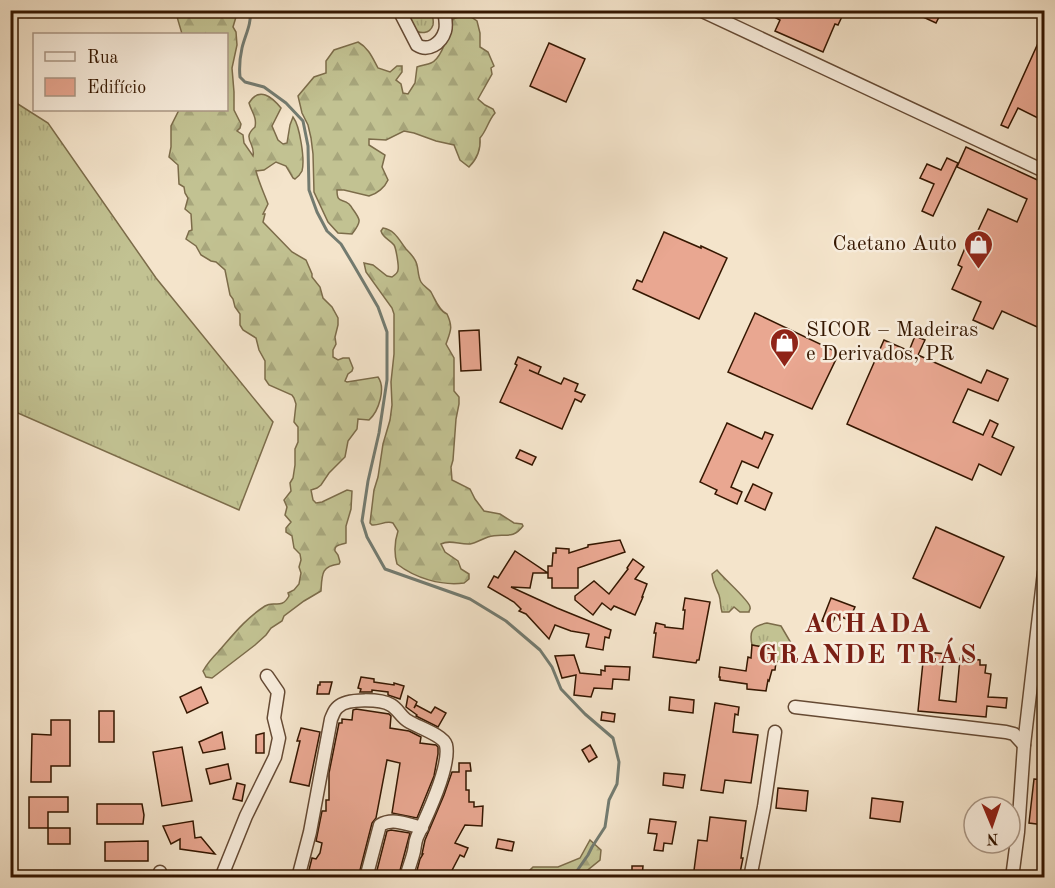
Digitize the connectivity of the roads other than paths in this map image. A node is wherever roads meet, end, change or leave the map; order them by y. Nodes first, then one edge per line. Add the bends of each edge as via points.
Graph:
1 (399, 10) edge
2 (444, 10) edge
3 (700, 10) edge
4 (1044, 171) edge
5 (1044, 572) edge
6 (267, 676) dead end
7 (795, 706) dead end
8 (775, 732) dead end
9 (1024, 745) junction
10 (422, 828) junction
11 (221, 878) edge
12 (298, 878) edge
13 (366, 878) edge
14 (406, 878) edge
15 (750, 878) edge
16 (1012, 878) edge

1 - 2 street via 422,48 436,44 445,33
3 - 4 street
5 - 9 street
6 - 11 street via 278,692 274,718 279,738 275,757
7 - 9 street via 1006,732 1014,734
8 - 15 street
9 - 16 street
10 - 12 street via 441,780 447,751 444,740 409,722 389,704 339,705 331,719
10 - 13 street via 390,821 380,825
10 - 14 street

